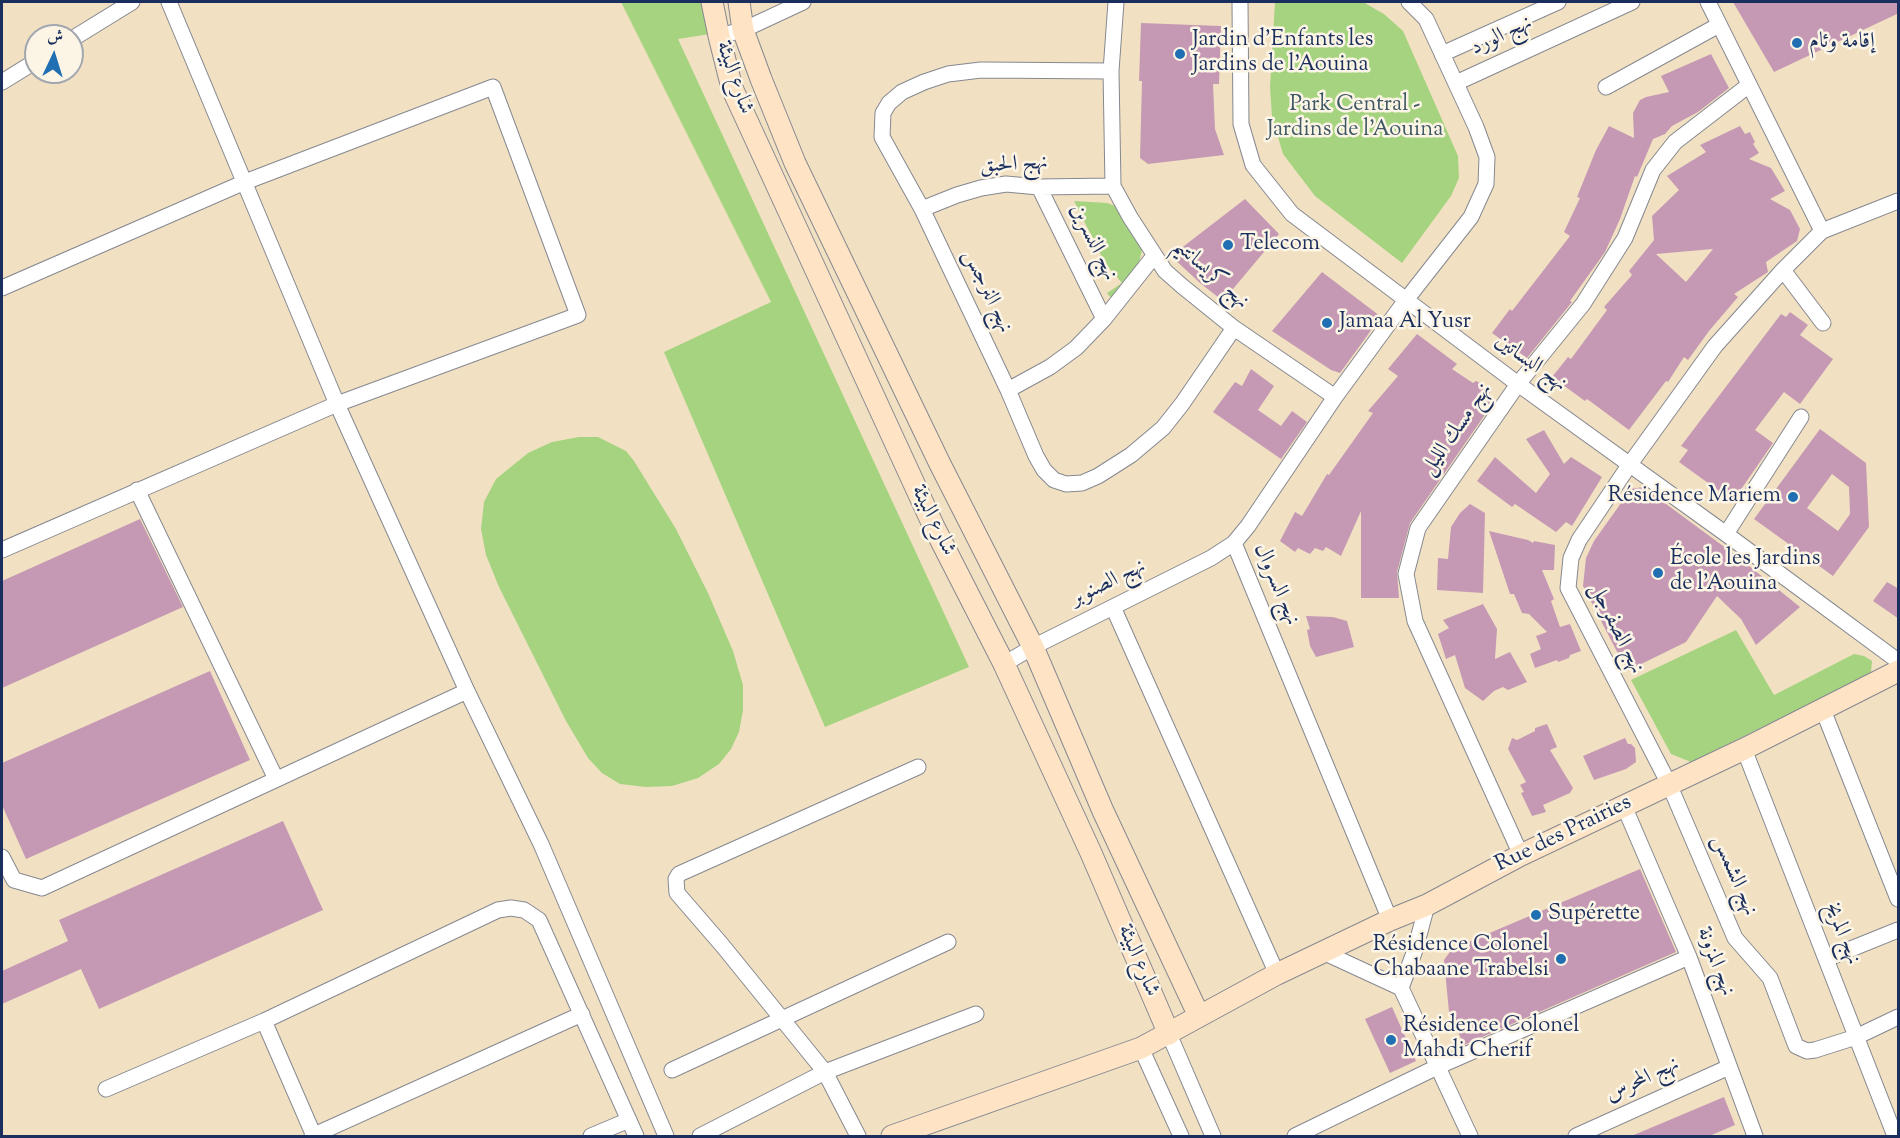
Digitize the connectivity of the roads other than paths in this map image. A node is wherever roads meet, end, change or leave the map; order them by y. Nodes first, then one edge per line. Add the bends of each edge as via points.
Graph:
1 (132, 2) edge
2 (169, 2) edge
3 (712, 2) edge
4 (740, 2) edge
5 (803, 2) edge
6 (1116, 2) edge
7 (1240, 2) edge
8 (1409, 2) edge
9 (1558, 2) edge
10 (1632, 2) edge
11 (1708, 2) edge
12 (1719, 25) junction
13 (744, 30) junction
14 (84, 32) edge
15 (718, 36) junction
16 (1442, 54) junction
17 (24, 68) edge
18 (1110, 72) junction
19 (2, 82) edge
20 (1456, 83) junction
21 (1749, 85) junction
22 (1606, 87) dead end
23 (245, 182) junction
24 (1113, 186) junction
25 (1040, 187) junction
26 (1899, 201) edge
27 (922, 209) junction
28 (1822, 231) junction
29 (1154, 256) junction
30 (1783, 270) junction
31 (2, 288) edge
32 (1406, 300) junction
33 (1104, 320) junction
34 (1823, 323) dead end
35 (1234, 328) junction
36 (1518, 384) junction
37 (1008, 390) junction
38 (1335, 397) junction
39 (337, 404) junction
40 (1801, 417) dead end
41 (1630, 464) junction
42 (137, 490) junction
43 (1726, 534) junction
44 (1234, 543) junction
45 (2, 550) edge
46 (1113, 607) junction
47 (1033, 647) junction
48 (1899, 661) edge
49 (1004, 664) junction
50 (1899, 672) edge
51 (466, 691) junction
52 (1823, 710) junction
53 (1744, 749) junction
54 (918, 767) dead end
55 (276, 779) junction
56 (1669, 784) junction
57 (1624, 806) junction
58 (1521, 855) junction
59 (2, 857) edge
60 (1899, 899) edge
61 (1427, 905) junction
62 (1390, 920) junction
63 (1899, 930) edge
64 (948, 942) dead end
65 (1323, 952) junction
66 (1689, 957) junction
67 (1826, 959) junction
68 (1277, 974) junction
69 (1401, 988) junction
70 (582, 1014) junction
71 (976, 1014) dead end
72 (1199, 1016) junction
73 (1899, 1017) edge
74 (783, 1020) junction
75 (264, 1021) junction
76 (1168, 1034) junction
77 (1856, 1037) junction
78 (1141, 1048) junction
79 (1437, 1067) junction
80 (1729, 1067) junction
81 (672, 1070) dead end
82 (825, 1072) junction
83 (106, 1089) dead end
84 (629, 1120) junction
85 (1602, 1131) edge
86 (1894, 1135) edge
87 (313, 1136) edge
88 (591, 1137) edge
89 (636, 1137) edge
90 (666, 1137) edge
91 (700, 1137) edge
92 (858, 1137) edge
93 (892, 1137) edge
94 (1181, 1137) edge
95 (1213, 1137) edge
96 (1295, 1137) edge
97 (1470, 1137) edge
98 (1576, 1137) edge
99 (1755, 1137) edge

1 - 14 street
2 - 23 street
3 - 15 street, شارع البيئة
4 - 13 street, شارع البيئة
5 - 13 street
6 - 18 street, نهج كريسانتيم
7 - 32 street, نهج البساتين via 1241,124 1253,165 1292,214
8 - 16 street, نهج السروال via 1426,19
9 - 16 street, نهج الورد
10 - 20 street, نهج الورد
11 - 12 street
12 - 21 street
12 - 22 street
13 - 15 street
13 - 47 street, شارع البيئة via 795,163
15 - 49 street, شارع البيئة via 737,99 934,527
16 - 20 street, نهج السروال
17 - 19 street
18 - 24 street, نهج كريسانتيم
18 - 27 street, نهج النرجس via 981,70 948,74 902,92 884,113 882,137
20 - 32 street, نهج السروال via 1487,157 1486,184 1471,217
21 - 28 street
21 - 36 street, نهج مسك الليل via 1675,142 1653,170 1625,238 1583,304
23 - 31 street
23 - 39 street
23 - 39 street via 493,87 578,315
24 - 25 street, نهج الحبق
24 - 29 street, نهج كريسانتيم
25 - 27 street, نهج الحبق via 1006,184 981,188
25 - 33 street, نهج النسرين
26 - 28 street
27 - 37 street, نهج النرجس
28 - 30 street, نهج الصفرجل
29 - 33 street
29 - 35 street, نهج كريسانتيم via 1165,271
30 - 34 street
30 - 41 street, نهج الصفرجل via 1715,346
32 - 36 street, نهج البساتين
32 - 38 street, نهج السروال
33 - 37 street via 1050,367
35 - 37 street, نهج النرجس via 1163,428 1131,455 1082,483 1066,484 1044,471
35 - 38 street, نهج كريسانتيم
36 - 41 street, نهج البساتين
36 - 58 street, نهج مسك الليل via 1418,528 1406,574 1415,621
38 - 44 street, نهج السروال
39 - 42 street
39 - 51 street
40 - 43 street
41 - 43 street, نهج البساتين
41 - 56 street, نهج الصفرجل via 1579,540 1570,558 1568,588
42 - 45 street
42 - 55 street
43 - 48 street, نهج البساتين
44 - 46 street, نهج الصنوبر
44 - 62 street, نهج السروال
46 - 47 street, نهج الصنوبر
46 - 68 street
47 - 49 street, نهج الصنوبر
47 - 72 street, شارع البيئة via 1103,811
49 - 76 street, شارع البيئة
50 - 52 street, Rue des Prairies
51 - 55 street
51 - 90 street via 541,844
52 - 53 street, Rue des Prairies
52 - 60 street
53 - 56 street, Rue des Prairies
53 - 67 street, نهج المريخ
54 - 74 street via 679,874 676,879 677,893
55 - 59 street via 42,888 14,880
56 - 57 street, Rue des Prairies
56 - 77 street, نهج الشمس via 1736,938 1770,978 1796,1046 1807,1051
57 - 58 street, Rue des Prairies
57 - 66 street, نهج المزونة
58 - 61 street, Rue des Prairies
61 - 62 street, Rue des Prairies
61 - 69 street
62 - 65 street, Rue des Prairies
63 - 67 street
64 - 74 street
65 - 68 street, Rue des Prairies
65 - 69 street
66 - 79 street
66 - 80 street, نهج المزونة
67 - 77 street, نهج المريخ
68 - 72 street, Rue des Prairies
69 - 79 street
70 - 75 street via 540,920 524,910 511,908 498,910
70 - 84 street
70 - 87 street
71 - 82 street
72 - 76 street, Rue des Prairies
73 - 77 street, نهج الشمس
74 - 81 street
74 - 82 street
75 - 83 street
75 - 87 street
76 - 78 street, Rue des Prairies
76 - 95 street
77 - 86 street, نهج المريخ
78 - 93 street, Rue des Prairies
78 - 94 street
79 - 96 street
79 - 97 street
80 - 85 street, نهج المحرس
80 - 99 street, نهج المزونة
82 - 91 street
82 - 92 street
84 - 88 street
84 - 89 street
85 - 98 street, نهج المحرس

